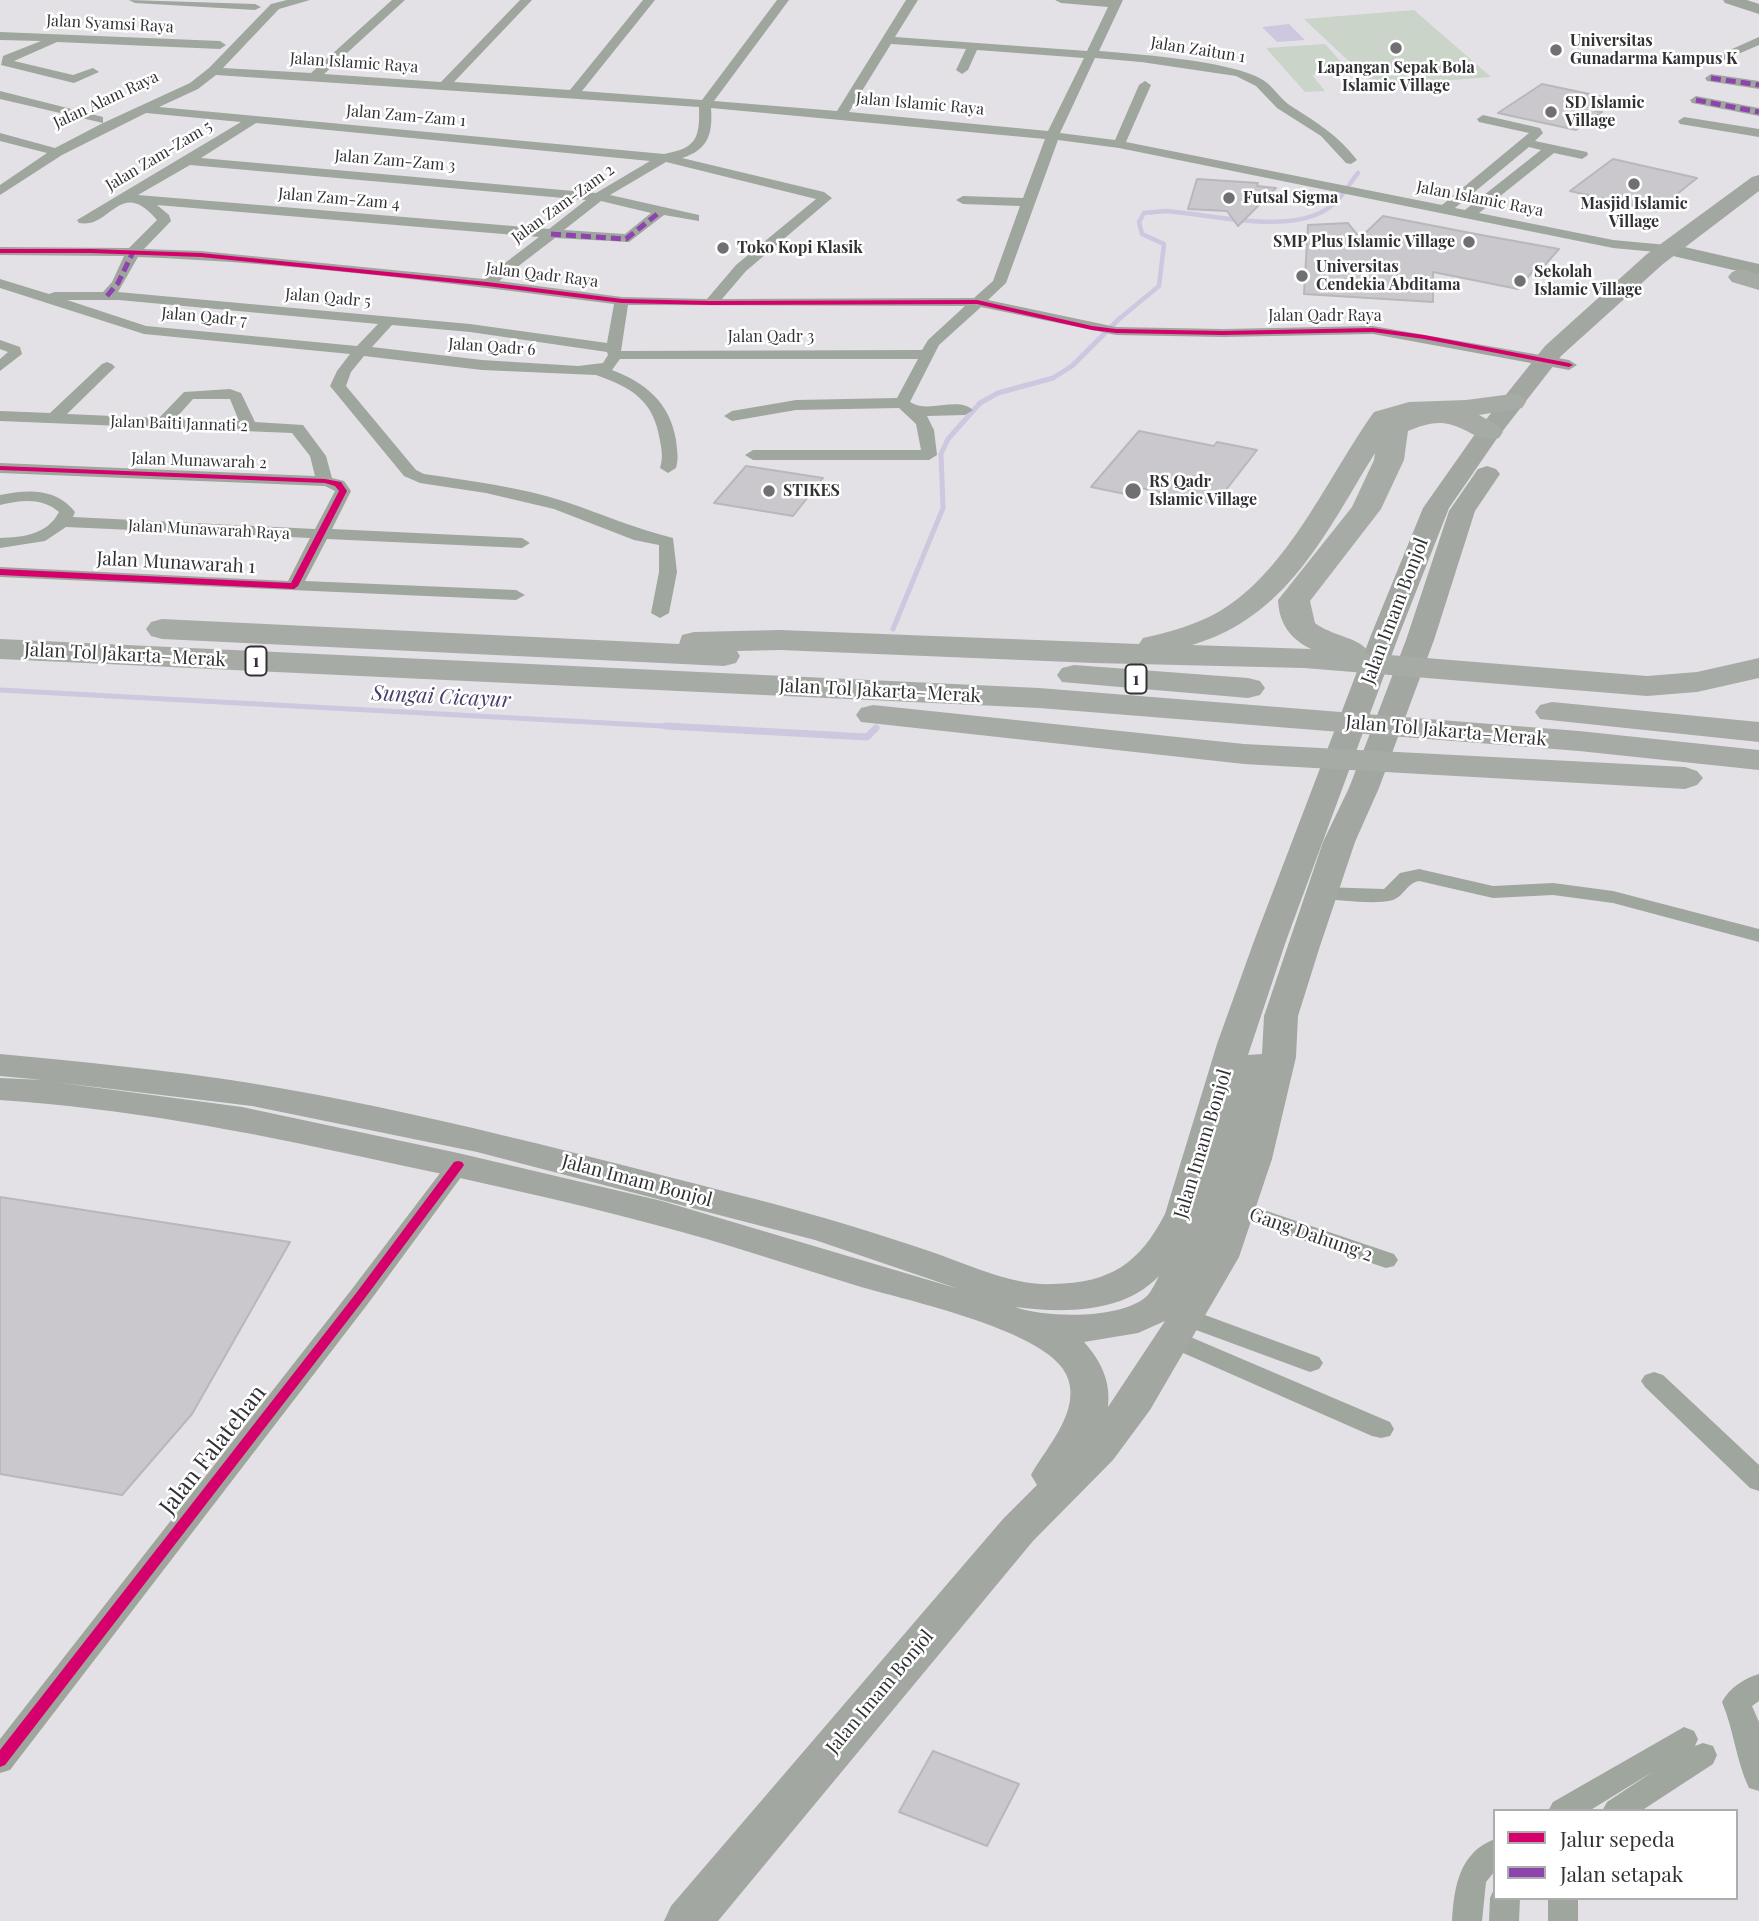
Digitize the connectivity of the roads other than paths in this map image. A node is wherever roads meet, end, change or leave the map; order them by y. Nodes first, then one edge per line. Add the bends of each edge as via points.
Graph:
1 (135, 0) edge
2 (304, 0) edge
3 (399, 0) edge
4 (526, 0) edge
5 (649, 0) edge
6 (783, 0) edge
7 (912, 0) edge
8 (1061, 0) edge
9 (1731, 0) edge
10 (1116, 2) edge
11 (258, 3) edge
12 (1759, 9) edge
13 (240, 22) dead end
14 (0, 36) edge
15 (61, 37) junction
16 (887, 40) junction
17 (223, 41) joint
18 (1759, 41) edge
19 (974, 46) junction
20 (1092, 54) junction
21 (1720, 57) dead end
22 (962, 70) dead end
23 (213, 71) junction
24 (59, 76) dead end
25 (314, 77) junction
26 (1711, 78) dead end
27 (1145, 85) dead end
28 (1759, 85) edge
29 (443, 87) junction
30 (574, 93) junction
31 (2, 97) edge
32 (1696, 100) dead end
33 (705, 104) junction
34 (146, 109) junction
35 (1759, 111) edge
36 (841, 114) junction
37 (1483, 119) dead end
38 (99, 120) junction
39 (251, 121) junction
40 (1684, 121) dead end
41 (1759, 133) edge
42 (1053, 135) junction
43 (0, 137) edge
44 (1526, 143) junction
45 (1119, 145) junction
46 (42, 149) junction
47 (1552, 149) junction
48 (57, 152) junction
49 (1582, 155) dead end
50 (664, 158) junction
51 (1351, 160) dead end
52 (188, 161) junction
53 (0, 177) edge
54 (1759, 181) edge
55 (0, 191) edge
56 (599, 197) junction
57 (124, 198) junction
58 (144, 200) junction
59 (963, 200) dead end
60 (1030, 202) junction
61 (1741, 204) edge
62 (1446, 209) junction
63 (662, 211) junction
64 (1470, 213) junction
65 (694, 218) dead end
66 (84, 220) dead end
67 (551, 234) junction
68 (0, 251) edge
69 (133, 252) junction
70 (1670, 256) junction
71 (1754, 278) edge
72 (0, 283) edge
73 (487, 284) junction
74 (39, 296) junction
75 (113, 296) junction
76 (622, 301) junction
77 (977, 302) junction
78 (711, 303) junction
79 (100, 317) junction
80 (388, 321) junction
81 (0, 344) edge
82 (366, 353) junction
83 (926, 354) junction
84 (1562, 358) junction
85 (609, 360) junction
86 (0, 366) edge
87 (107, 367) dead end
88 (902, 403) junction
89 (965, 410) dead end
90 (917, 412) junction
91 (0, 416) edge
92 (732, 416) dead end
93 (53, 419) junction
94 (1499, 419) junction
95 (163, 423) junction
96 (250, 426) junction
97 (753, 455) dead end
98 (0, 468) edge
99 (668, 468) dead end
100 (47, 471) junction
101 (325, 481) junction
102 (29, 496) junction
103 (0, 500) edge
104 (64, 522) junction
105 (319, 535) junction
106 (0, 543) edge
107 (522, 543) dead end
108 (0, 572) edge
109 (294, 586) junction
110 (516, 595) dead end
111 (660, 613) dead end
112 (0, 623) edge
113 (512, 644) junction
114 (0, 649) edge
115 (1759, 651) edge
116 (1094, 653) junction
117 (0, 667) edge
118 (1759, 667) edge
119 (760, 704) junction
120 (1759, 732) edge
121 (1579, 741) junction
122 (1759, 760) edge
123 (1745, 782) edge
124 (1321, 894) junction
125 (1759, 936) edge
126 (1271, 1009) junction
127 (0, 1065) edge
128 (0, 1089) edge
129 (247, 1107) junction
130 (458, 1165) junction
131 (1237, 1209) junction
132 (1386, 1260) dead end
133 (1028, 1326) junction
134 (1180, 1328) junction
135 (1310, 1363) dead end
136 (1654, 1381) dead end
137 (1381, 1429) dead end
138 (1759, 1481) edge
139 (1018, 1530) junction
140 (1750, 1707) edge
141 (0, 1761) edge
142 (1759, 1779) edge
143 (1567, 1809) edge
144 (1619, 1809) edge
145 (1493, 1854) edge
146 (1505, 1900) edge
147 (1563, 1900) edge
148 (688, 1921) edge
149 (1467, 1921) edge
150 (1504, 1921) edge
151 (1563, 1921) edge

1 - 11 street
2 - 23 street via 279,4
3 - 25 street
4 - 29 street
5 - 30 street
6 - 33 street
7 - 16 street
8 - 10 street
9 - 12 street
10 - 20 street
11 - 13 street
14 - 15 street, Jalan Syamsi Raya
15 - 17 street, Jalan Syamsi Raya
15 - 24 street via 5,61
16 - 19 street, Jalan Zaitun 1
16 - 36 street
17 - 38 street, Jalan Alam Raya via 179,84
18 - 21 street
19 - 20 street, Jalan Zaitun 1
19 - 22 street
20 - 42 street
20 - 51 street, Jalan Zaitun 1 via 1251,77
23 - 25 street, Jalan Islamic Raya
23 - 34 street via 184,92
25 - 29 street, Jalan Islamic Raya
26 - 28 street
27 - 45 street
29 - 30 street, Jalan Islamic Raya
30 - 33 street, Jalan Islamic Raya
31 - 38 street
32 - 35 street
33 - 36 street, Jalan Islamic Raya
33 - 50 street via 705,137 696,148
34 - 39 street, Jalan Zam-Zam 1
34 - 48 street
36 - 42 street, Jalan Islamic Raya
37 - 44 street via 1536,131
38 - 46 street, Jalan Alam Raya
39 - 50 street, Jalan Zam-Zam 1
39 - 52 street, Jalan Zam-Zam 5
40 - 41 street
42 - 45 street, Jalan Islamic Raya
42 - 60 street
43 - 46 street
44 - 47 street
44 - 62 street
45 - 62 street, Jalan Islamic Raya
46 - 48 street
46 - 53 street, Jalan Alam Raya
47 - 49 street
47 - 64 street
48 - 55 street
50 - 56 street, Jalan Zam-Zam 2
50 - 78 street, Jalan Zam-Zam 1 via 825,198 741,268
52 - 56 street, Jalan Zam-Zam 3
52 - 57 street, Jalan Zam-Zam 5
54 - 61 main road, Jalan Imam Bonjol
56 - 63 street, Jalan Zam-Zam 3
56 - 67 street, Jalan Zam-Zam 2
57 - 58 street, Jalan Zam-Zam 4
57 - 66 street, Jalan Zam-Zam 5
58 - 67 street, Jalan Zam-Zam 4
58 - 69 street via 164,218
59 - 60 street
60 - 77 street via 999,283
61 - 70 main road, Jalan Imam Bonjol
62 - 64 street, Jalan Islamic Raya
63 - 65 street, Jalan Zam-Zam 3
63 - 67 street, Jalan Zam-Zam 4 via 626,239
64 - 70 street, Jalan Islamic Raya
67 - 73 street, Jalan Zam-Zam 2
68 - 69 street, Jalan Qadr Raya
69 - 73 street, Jalan Qadr Raya
69 - 75 street
70 - 71 street
70 - 84 main road, Jalan Imam Bonjol
72 - 74 street, Jalan Qadr 7
73 - 76 street, Jalan Qadr Raya
74 - 75 street, Jalan Qadr 5
74 - 79 street, Jalan Qadr 7
75 - 79 street
75 - 80 street, Jalan Qadr 5
76 - 78 street, Jalan Qadr Raya
76 - 85 street
77 - 78 street, Jalan Qadr Raya
77 - 83 street
77 - 84 street, Jalan Qadr Raya via 1118,328 1223,333 1372,324
79 - 82 street, Jalan Qadr 7 via 144,330
80 - 82 street
80 - 85 street, Jalan Qadr 5 via 470,328
81 - 86 street via 15,350
82 - 85 street, Jalan Qadr 6 via 482,365
82 - 111 street via 343,371 338,386 410,473 559,505 640,536 663,539 667,542 668,572
83 - 85 street, Jalan Qadr 3
83 - 88 street
84 - 94 main road, Jalan Imam Bonjol
84 - 124 main road, Jalan Imam Bonjol via 1462,512 1420,640
85 - 99 street via 625,380 660,406 671,454
87 - 93 street
88 - 90 street
88 - 92 street via 796,405
89 - 90 street
90 - 97 street via 928,433 929,455
91 - 93 street, Jalan Baiti Jannati 2
93 - 95 street, Jalan Baiti Jannati 2
94 - 115 highway via 1429,414 1397,425 1389,460 1366,509 1294,600 1293,613 1302,629 1329,645 1366,653 1557,673 1621,676 1702,671
94 - 116 highway via 1450,409 1415,408 1384,418 1293,559 1241,612 1187,637
94 - 126 main road, Jalan Imam Bonjol via 1436,508 1385,635 1329,782
95 - 96 street, Jalan Baiti Jannati 2
95 - 96 street via 189,395 230,394 236,396
96 - 101 street, Jalan Baiti Jannati 2 via 297,428 318,456
98 - 100 street, Jalan Munawarah 2
100 - 101 street, Jalan Munawarah 2
100 - 102 street
101 - 105 street via 338,484 343,491
102 - 103 street
102 - 104 street via 62,504 67,512
104 - 105 street, Jalan Munawarah Raya
104 - 106 street via 38,538
105 - 107 street, Jalan Munawarah Raya
105 - 109 street
108 - 109 street, Jalan Munawarah 1
109 - 110 street, Jalan Munawarah 1
112 - 113 highway, Jalan Tol Jakarta–Merak / 1
113 - 116 highway via 780,640
113 - 120 highway, Jalan Tol Jakarta–Merak / 1 via 1129,678
114 - 121 highway, Jalan Tol Jakarta–Merak / 1 via 1039,698
116 - 118 highway via 1304,658 1647,686 1697,682
117 - 119 highway
119 - 121 highway via 1342,737
119 - 123 highway via 1244,754
121 - 122 highway, Jalan Tol Jakarta–Merak / 1
124 - 125 street via 1387,895 1400,881 1421,875 1484,892 1514,894 1545,888 1602,894
124 - 126 main road, Jalan Imam Bonjol
126 - 129 main road, Jalan Imam Bonjol via 1168,1245 1123,1284 1101,1293 1051,1298 1013,1293 825,1230 491,1143
126 - 131 main road, Jalan Imam Bonjol via 1279,1057 1255,1159
126 - 133 main road via 1230,1156 1191,1257 1161,1305 1138,1319 1092,1328
127 - 129 main road, Jalan Imam Bonjol via 139,1079
128 - 129 main road, Jalan Imam Bonjol
129 - 130 main road, Jalan Imam Bonjol
130 - 133 main road, Jalan Imam Bonjol via 662,1214
130 - 141 street, Jalan Falatehan
131 - 132 street, Gang Dahung 2
131 - 134 main road, Jalan Imam Bonjol via 1220,1256
133 - 139 main road via 1065,1345 1084,1368 1091,1398 1082,1429
134 - 135 street
134 - 137 street
134 - 139 main road, Jalan Imam Bonjol via 1098,1449
136 - 138 street
139 - 148 main road, Jalan Imam Bonjol
140 - 142 street
143 - 144 street via 1694,1747
145 - 149 street via 1474,1871
146 - 150 street
147 - 151 street

